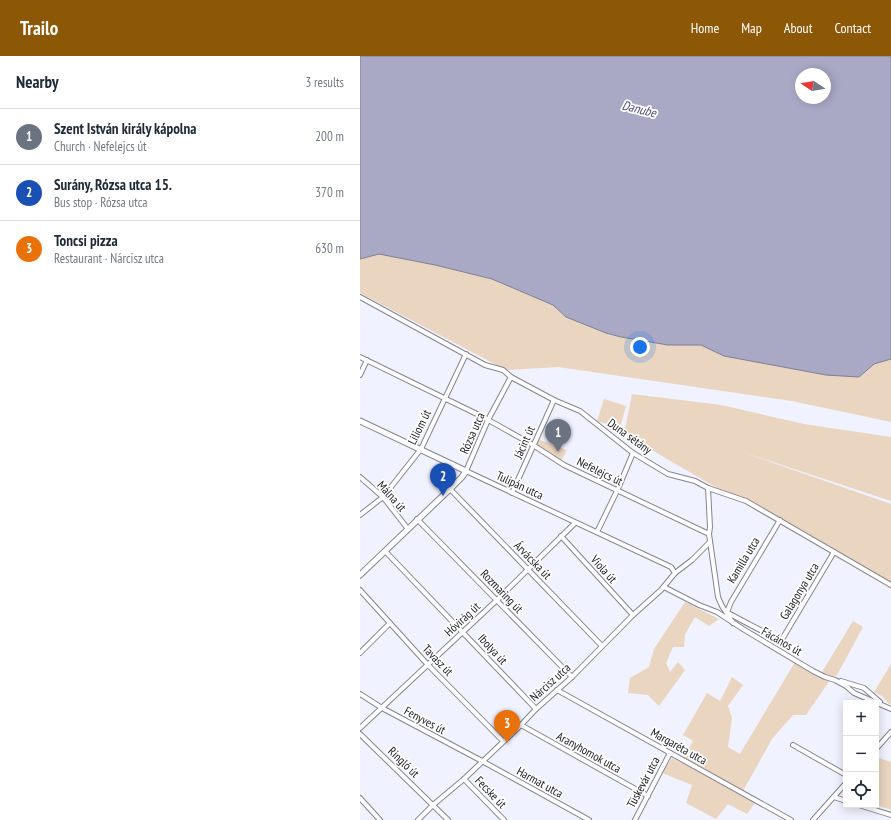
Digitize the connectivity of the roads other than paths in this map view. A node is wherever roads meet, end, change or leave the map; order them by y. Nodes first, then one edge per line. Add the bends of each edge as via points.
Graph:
1 (360, 297) edge
2 (466, 354) junction
3 (360, 357) edge
4 (367, 360) junction
5 (360, 375) edge
6 (511, 378) junction
7 (444, 399) junction
8 (554, 400) junction
9 (488, 420) junction
10 (360, 421) edge
11 (533, 445) junction
12 (421, 449) junction
13 (633, 452) junction
14 (466, 471) junction
15 (360, 477) edge
16 (708, 488) junction
17 (450, 489) junction
18 (618, 491) junction
19 (512, 492) junction
20 (382, 497) junction
21 (360, 515) edge
22 (418, 520) junction
23 (780, 520) junction
24 (575, 523) junction
25 (408, 529) junction
26 (597, 532) junction
27 (709, 534) junction
28 (561, 536) junction
29 (710, 542) junction
30 (384, 551) junction
31 (834, 552) junction
32 (527, 569) junction
33 (675, 573) junction
34 (360, 575) edge
35 (891, 585) edge
36 (664, 587) junction
37 (360, 590) edge
38 (497, 600) junction
39 (717, 612) junction
40 (727, 612) junction
41 (633, 615) junction
42 (390, 623) junction
43 (733, 623) junction
44 (463, 632) junction
45 (602, 646) junction
46 (360, 653) edge
47 (428, 665) junction
48 (572, 677) junction
49 (835, 680) junction
50 (557, 690) junction
51 (360, 694) edge
52 (883, 704) junction
53 (382, 708) junction
54 (536, 708) junction
55 (891, 709) edge
56 (521, 725) junction
57 (360, 728) edge
58 (891, 732) edge
59 (360, 734) edge
60 (503, 741) junction
61 (793, 745) dead end
62 (879, 746) edge
63 (670, 753) junction
64 (482, 761) junction
65 (843, 773) edge
66 (464, 779) junction
67 (843, 786) edge
68 (648, 796) junction
69 (834, 797) junction
70 (360, 798) edge
71 (843, 800) edge
72 (433, 805) junction
73 (869, 808) edge
74 (891, 815) edge
75 (380, 820) edge
76 (418, 820) edge
77 (448, 820) edge
78 (504, 820) edge
79 (589, 820) edge
80 (636, 820) edge
81 (791, 820) edge
82 (814, 820) edge

1 - 2 street, Duna sétány
2 - 6 street, Duna sétány via 485,365 503,370
2 - 7 street, Liliom út
3 - 4 street, Nefelejcs út
4 - 5 street
4 - 7 street, Nefelejcs út
6 - 8 street, Duna sétány
6 - 9 street, Rózsa utca
7 - 9 street, Nefelejcs út
7 - 12 street, Liliom út
8 - 11 street, Jácint út
8 - 13 street, Duna sétány via 580,411
9 - 11 street, Nefelejcs út
9 - 14 street, Rózsa utca
10 - 12 street, Tulipán utca
11 - 18 street, Nefelejcs út via 564,465
11 - 19 street, Jácint út
12 - 14 street, Tulipán utca
12 - 20 street, Liliom út
13 - 16 street, Duna sétány via 668,474 695,481
13 - 18 street
14 - 17 street, Rózsa utca
14 - 19 street, Tulipán utca
15 - 20 street, Málna út
16 - 23 street, Duna sétány via 746,501
16 - 27 street
17 - 22 street, Rózsa utca
17 - 32 street, Árvácska út
18 - 26 street
18 - 27 street, Nefelejcs út
19 - 24 street, Tulipán utca
20 - 21 street, Liliom út
20 - 25 street, Málna út
22 - 25 street, Rózsa utca
22 - 38 street, Rozmaring út
23 - 31 street, Duna sétány
23 - 40 street, Kamilla utca
24 - 26 street, Tulipán utca
24 - 28 street, Hóvirág út
25 - 30 street, Rózsa utca
26 - 33 street, Tulipán utca via 671,567
27 - 29 street
28 - 32 street, Hóvirág út
28 - 41 street, Viola út
29 - 33 street, Nárcisz utca
29 - 40 street via 718,597
30 - 34 street, Rózsa utca
30 - 44 street, Ibolya út
31 - 35 street, Duna sétány
31 - 40 street, Galagonya utca via 781,641
32 - 38 street, Hóvirág út
32 - 45 street, Árvácska út
33 - 36 street, Nárcisz utca
36 - 39 street, Fácános út
36 - 41 street, Nárcisz utca
37 - 42 street, Tavasz út
38 - 44 street, Hóvirág út
38 - 48 street, Rozmaring út
39 - 40 street
39 - 43 street, Fácános út
40 - 43 street
41 - 45 street, Nárcisz utca
42 - 46 street
42 - 47 street, Tavasz út
43 - 49 street, Fácános út via 813,671
44 - 47 street, Hóvirág út
44 - 54 street, Ibolya út
45 - 48 street, Nárcisz utca
47 - 53 street, Hóvirág út
47 - 60 street, Tavasz út
48 - 50 street, Nárcisz utca
49 - 52 street, Fácános út via 854,693
49 - 52 street via 864,688
50 - 54 street, Nárcisz utca
50 - 63 street, Margaréta utca
51 - 53 street, Fenyves út
52 - 55 street, Fácános út
53 - 57 street, Hóvirág út
53 - 64 street, Fenyves út
54 - 56 street, Nárcisz utca
56 - 60 street, Nárcisz utca
56 - 68 street, Aranyhomok utca
58 - 62 street
59 - 72 street, Ringló út
60 - 64 street, Nárcisz utca
61 - 65 street
63 - 68 street, Tüskevár utca
63 - 81 street, Margaréta utca
64 - 66 street, Nárcisz utca
64 - 79 street, Harmat utca
66 - 72 street, Nárcisz utca
66 - 78 street, Fecske út
67 - 69 street
68 - 80 street, Tüskevár utca
69 - 71 street
69 - 82 street
70 - 75 street
72 - 76 street, Nárcisz utca
72 - 77 street, Ringló út
73 - 74 street

